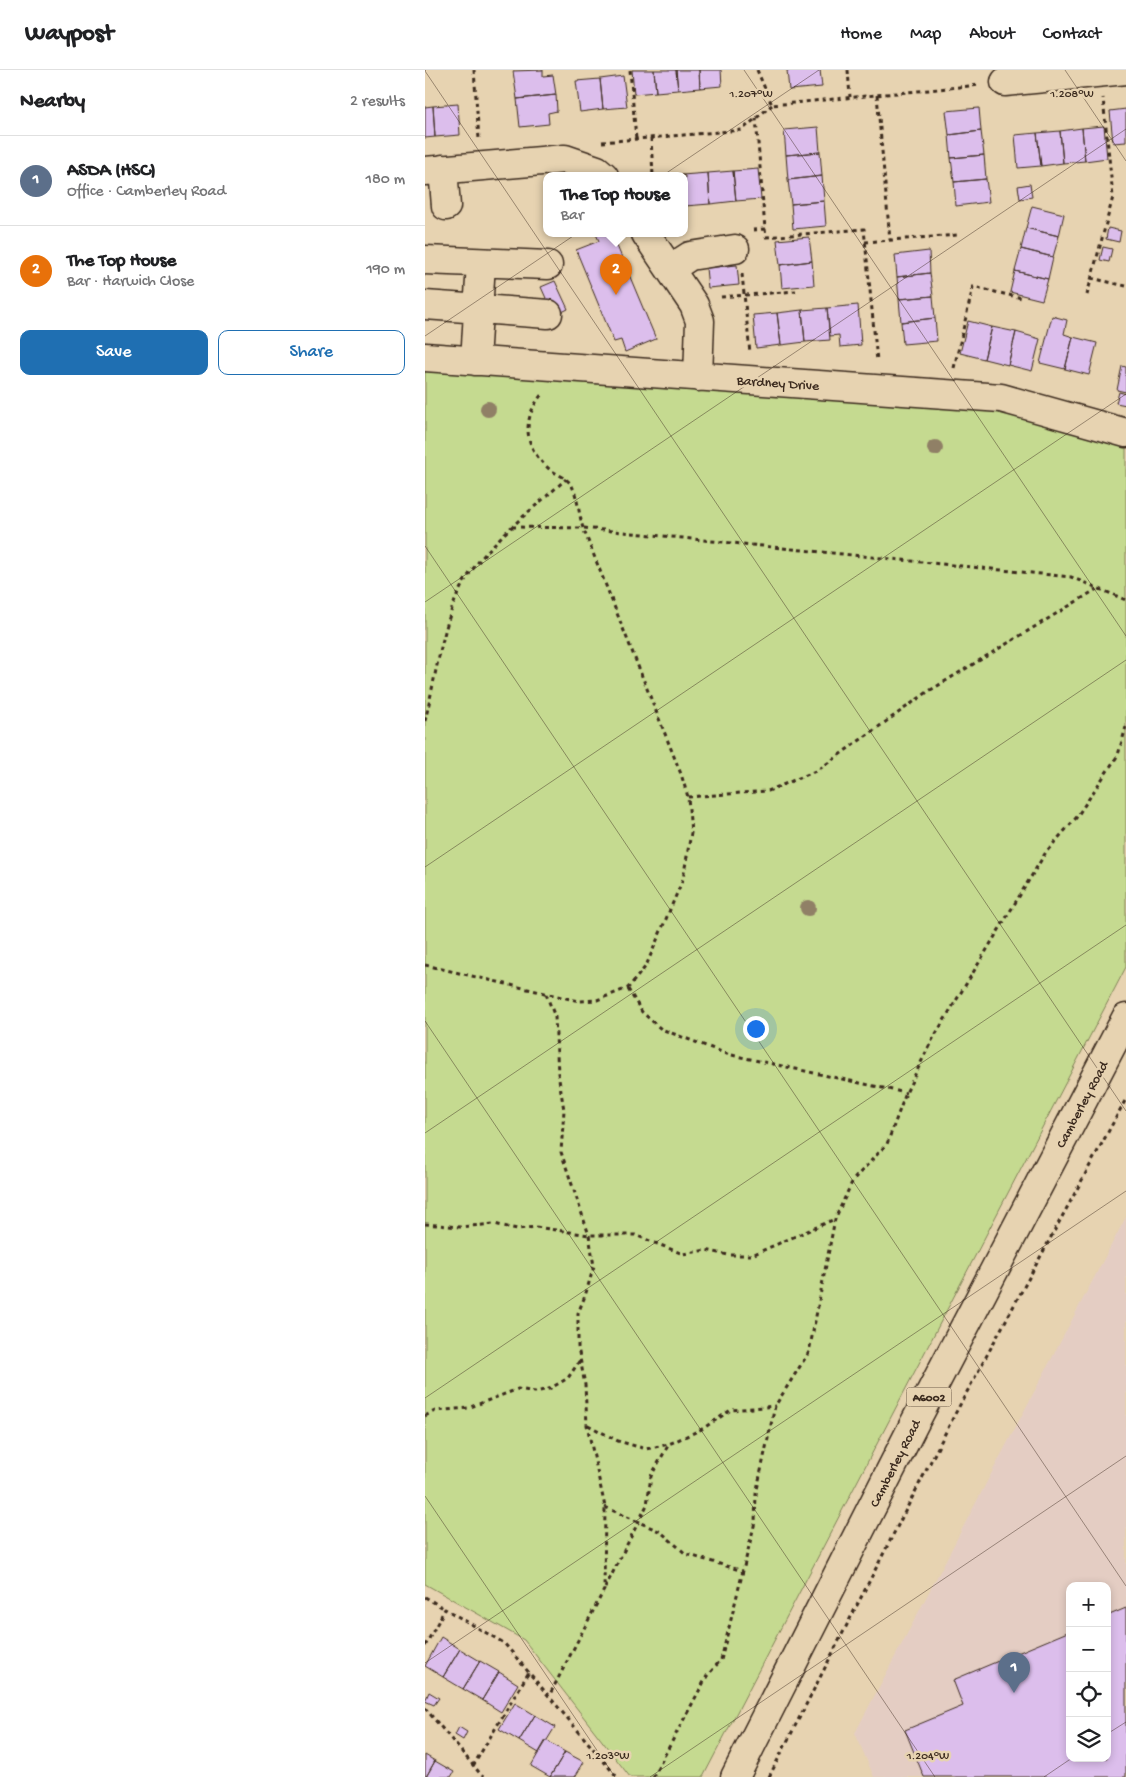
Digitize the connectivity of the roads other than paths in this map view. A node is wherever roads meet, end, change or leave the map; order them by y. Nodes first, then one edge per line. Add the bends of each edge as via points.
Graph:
1 (1113, 72) edge
2 (1005, 82) road end
3 (434, 170) edge
4 (599, 172) edge
5 (445, 206) dead end
6 (648, 237) edge
7 (741, 249) road end
8 (425, 260) edge
9 (481, 264) junction
10 (548, 265) dead end
11 (670, 269) junction
12 (425, 306) edge
13 (480, 310) junction
14 (548, 314) dead end
15 (425, 357) edge
16 (475, 361) junction
17 (698, 377) junction
18 (1126, 433) edge
19 (1126, 1018) edge
20 (735, 1777) edge

1 - 2 street
3 - 4 street via 565,159
3 - 5 street
6 - 11 street
7 - 11 street via 690,256
8 - 9 street
9 - 10 street
9 - 13 street
11 - 17 street via 694,305 700,321
12 - 13 street
13 - 14 street
13 - 16 street
15 - 16 street, Bardney Drive
16 - 17 street, Bardney Drive
17 - 18 street, Bardney Drive via 1001,398
19 - 20 street, Camberley Road / A6002 via 914,1424

